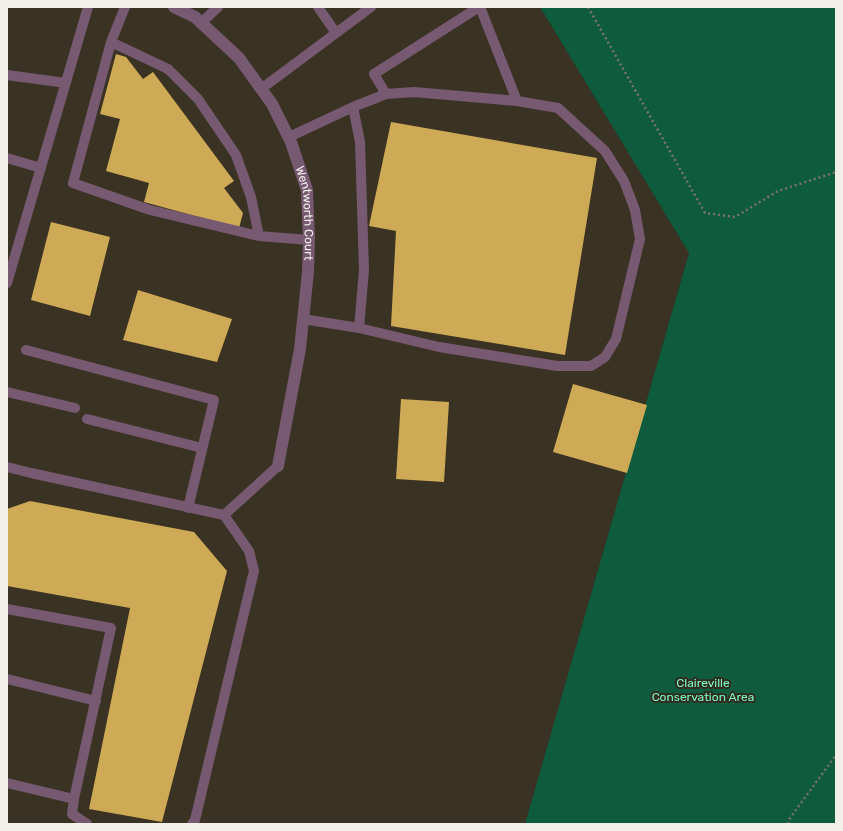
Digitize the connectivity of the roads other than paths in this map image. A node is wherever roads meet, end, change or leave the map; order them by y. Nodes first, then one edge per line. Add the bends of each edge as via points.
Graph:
1 (88, 7) edge
2 (125, 7) edge
3 (174, 7) edge
4 (218, 7) edge
5 (318, 7) edge
6 (371, 7) edge
7 (480, 7) edge
8 (201, 23) junction
9 (336, 33) junction
10 (110, 42) junction
11 (7, 74) edge
12 (66, 83) junction
13 (261, 89) junction
14 (386, 94) junction
15 (517, 100) junction
16 (353, 107) junction
17 (288, 137) junction
18 (7, 158) edge
19 (41, 168) junction
20 (259, 236) junction
21 (309, 240) junction
22 (7, 283) edge
23 (303, 319) junction
24 (359, 328) junction
25 (26, 350) dead end
26 (7, 392) edge
27 (75, 408) dead end
28 (87, 419) dead end
29 (202, 448) junction
30 (278, 466) joint
31 (7, 467) edge
32 (188, 508) junction
33 (224, 515) junction
34 (7, 609) edge
35 (7, 679) edge
36 (96, 701) junction
37 (7, 782) edge
38 (74, 800) junction
39 (87, 824) edge
40 (192, 824) edge

1 - 12 lane
2 - 10 lane
3 - 8 street, Wentworth Court via 195,17
4 - 8 lane
5 - 9 lane
6 - 9 lane
7 - 14 lane via 374,74
7 - 15 lane
8 - 13 street, Wentworth Court via 239,58
9 - 13 lane
10 - 20 lane via 168,69 198,99 236,155 251,197
10 - 20 lane via 73,183 150,210
11 - 12 lane
12 - 19 lane
13 - 17 street, Wentworth Court via 272,104
14 - 15 lane via 414,92
14 - 16 lane
15 - 24 lane via 558,108 605,151 624,181 636,210 640,239 616,339 605,358 591,366 557,366 439,347
16 - 17 lane
16 - 24 lane via 360,142 364,270
17 - 21 street, Wentworth Court via 307,190
18 - 19 lane
19 - 22 lane
20 - 21 lane
21 - 23 street, Wentworth Court
23 - 24 lane
23 - 30 street, Wentworth Court via 300,349
25 - 29 lane via 214,400
26 - 27 lane
28 - 29 lane
29 - 32 lane
30 - 33 lane
31 - 32 lane
32 - 33 lane
33 - 40 lane via 249,551 254,571
34 - 36 lane via 111,628
35 - 36 lane
36 - 38 lane
37 - 38 lane
38 - 39 lane via 72,814

